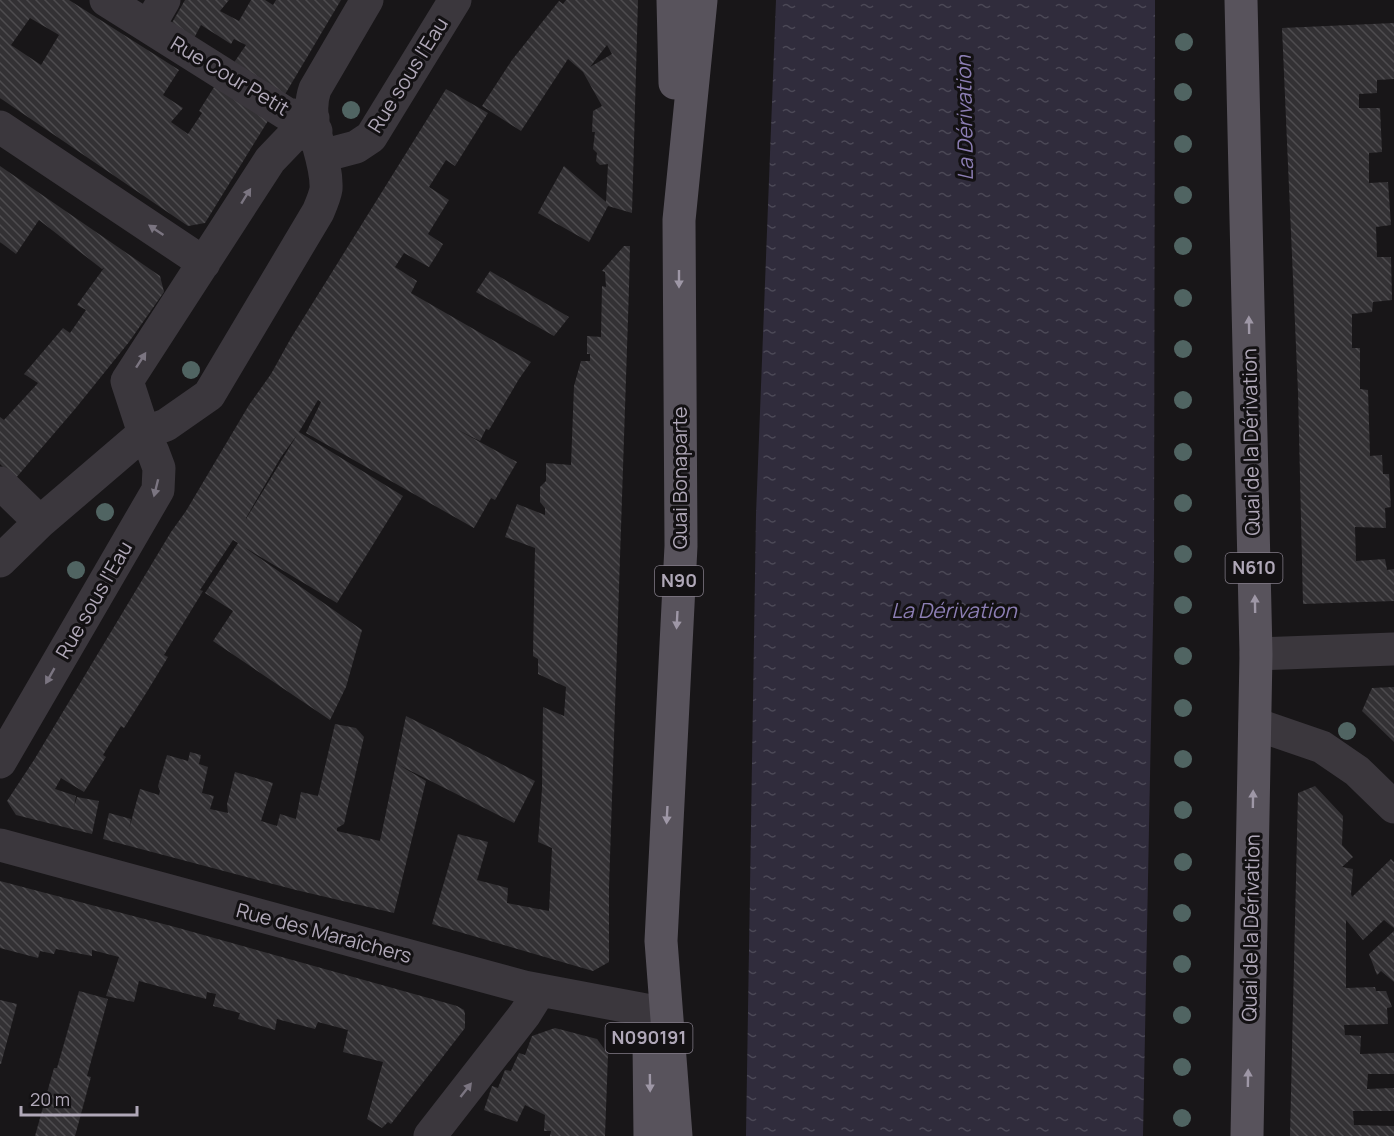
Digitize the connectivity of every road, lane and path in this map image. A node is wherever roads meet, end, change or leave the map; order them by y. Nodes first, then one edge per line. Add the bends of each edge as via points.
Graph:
1 (106, 0) edge
2 (368, 0) edge
3 (455, 0) edge
4 (673, 0) edge
5 (701, 0) edge
6 (1241, 0) edge
7 (157, 13) edge
8 (0, 127) edge
9 (316, 135) junction
10 (679, 220) junction
11 (204, 263) junction
12 (144, 434) junction
13 (0, 483) edge
14 (40, 522) junction
15 (0, 561) edge
16 (1394, 649) edge
17 (1256, 654) junction
18 (1255, 723) junction
19 (0, 762) edge
20 (1394, 807) edge
21 (0, 845) edge
22 (661, 941) junction
23 (540, 990) junction
24 (651, 1011) junction
25 (430, 1136) edge
26 (650, 1136) edge
27 (676, 1136) edge
28 (1247, 1136) edge

1 - 7 street, Rue Cour Petit
2 - 9 street via 311,99
3 - 9 street, Rue sous l'Eau via 371,137 356,147
4 - 10 main road
5 - 10 main road, Quai Bonaparte / N90
17 -> 6 main road, Quai de la Dérivation / N610
7 - 9 street, Rue Cour Petit
11 -> 8 street
11 -> 9 street, Rue sous l'Eau via 270,160 293,136
9 - 12 street via 326,190 318,212 209,395 166,425
10 -> 22 main road, Quai Bonaparte / N90 via 681,546
12 -> 11 street, Rue sous l'Eau via 128,381
12 - 14 street
12 -> 19 street, Rue sous l'Eau via 159,468 158,490
13 - 14 street
14 - 15 street
16 - 17 street
17 - 18 main road, Quai de la Dérivation / N610
18 - 20 street via 1322,747 1357,771
28 -> 18 main road, Quai de la Dérivation / N610
21 - 23 street, Rue des Maraîchers
22 - 24 main road, N090191
22 - 27 main road, Quai Bonaparte / N90
23 - 24 street, Rue des Maraîchers
25 -> 23 street
24 -> 26 main road, N090191

